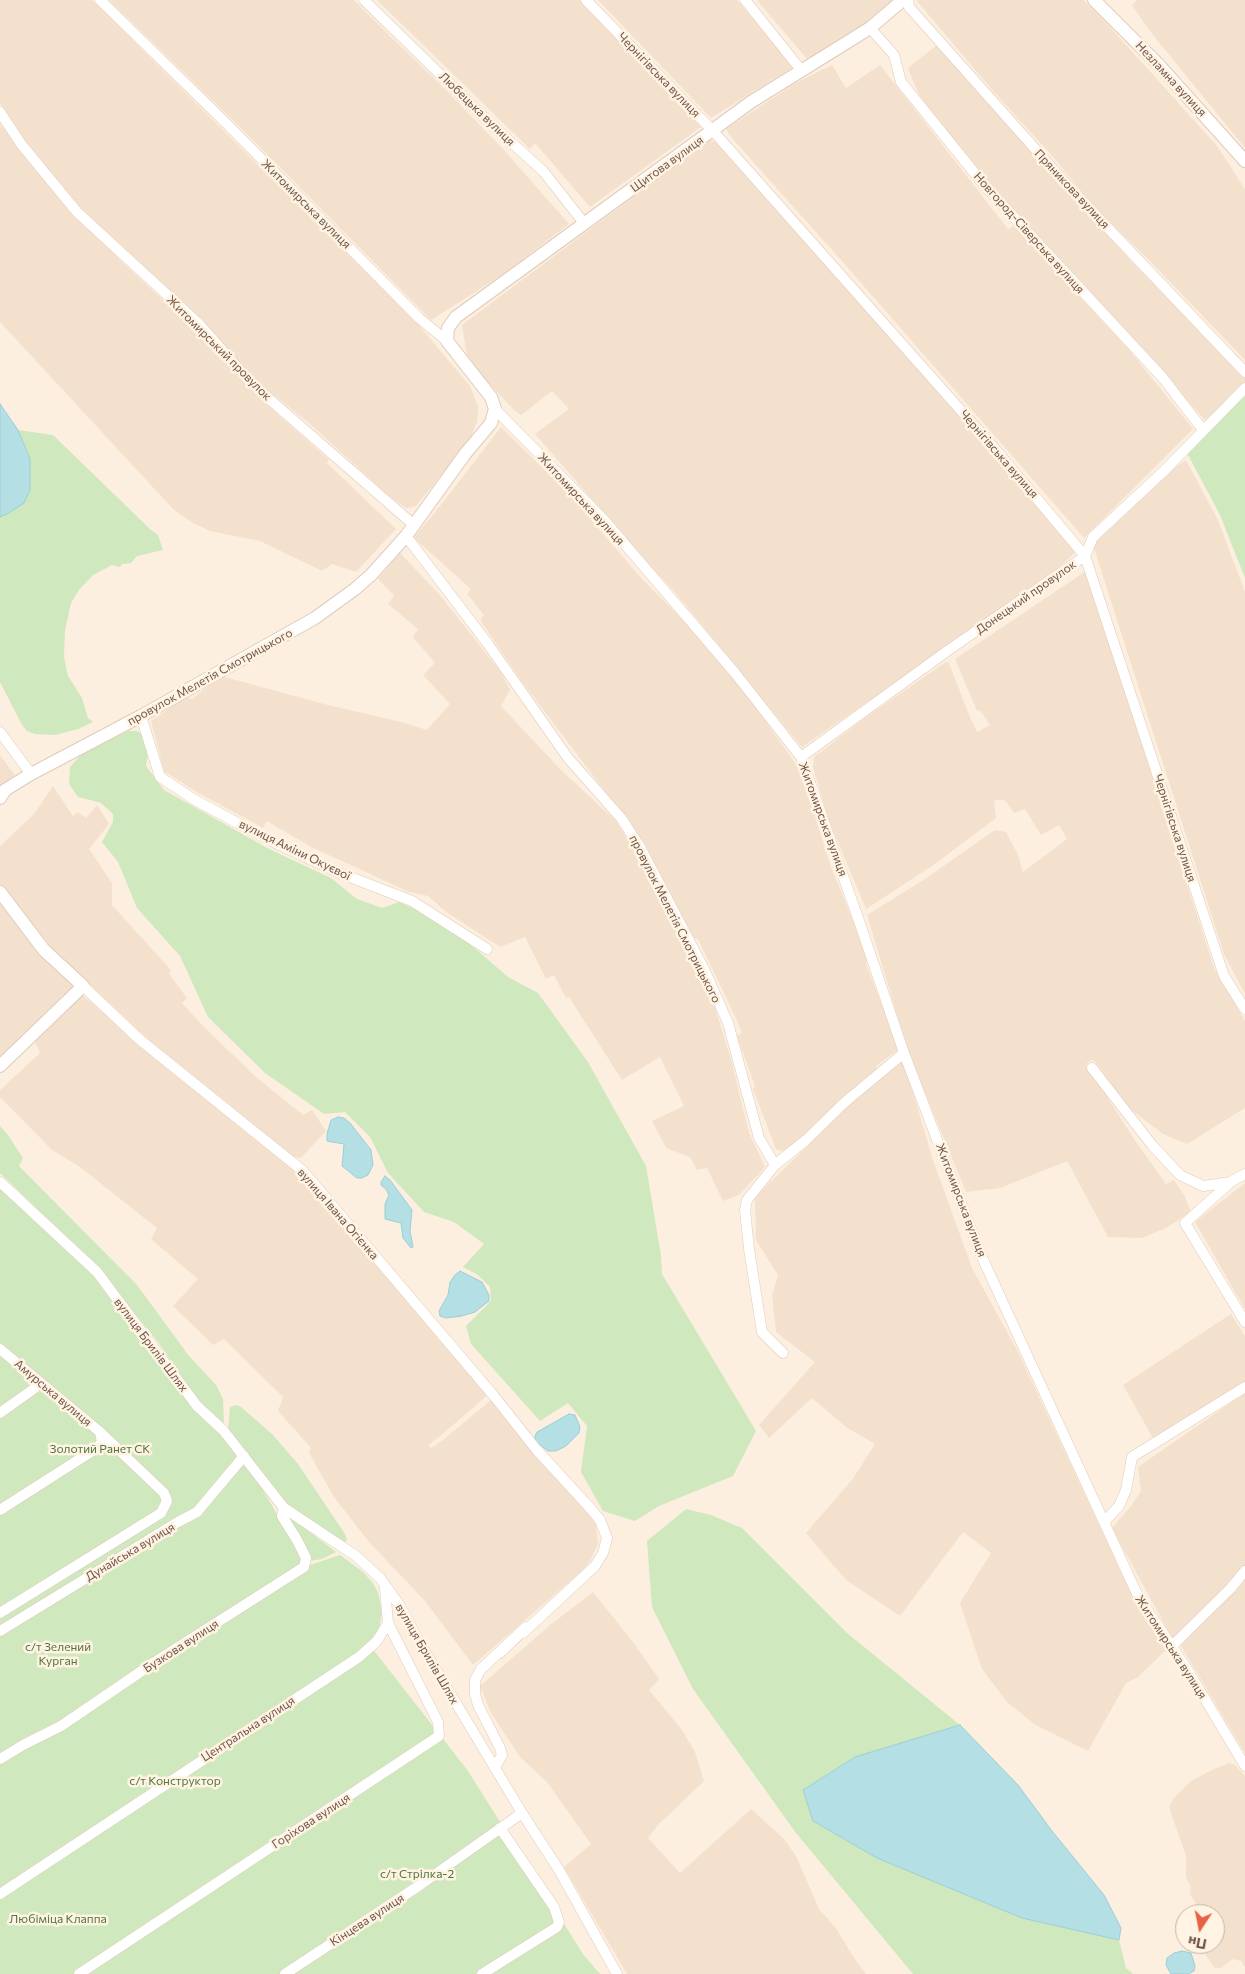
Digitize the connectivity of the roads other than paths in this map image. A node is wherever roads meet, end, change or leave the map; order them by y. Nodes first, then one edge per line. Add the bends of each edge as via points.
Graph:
1 (100, 0) edge
2 (364, 0) edge
3 (586, 0) edge
4 (745, 0) edge
5 (903, 0) edge
6 (908, 0) edge
7 (1094, 0) edge
8 (870, 28) junction
9 (801, 70) junction
10 (0, 112) edge
11 (713, 131) junction
12 (1245, 161) edge
13 (584, 223) junction
14 (447, 340) junction
15 (1245, 372) edge
16 (1245, 388) edge
17 (495, 409) junction
18 (1202, 430) junction
19 (410, 531) junction
20 (1085, 556) junction
21 (141, 716) junction
22 (0, 732) edge
23 (801, 757) junction
24 (31, 774) junction
25 (0, 798) edge
26 (0, 892) edge
27 (487, 949) dead end
28 (83, 986) junction
29 (1245, 1009) edge
30 (904, 1053) junction
31 (0, 1066) edge
32 (1092, 1068) dead end
33 (775, 1165) junction
34 (1245, 1174) edge
35 (0, 1182) edge
36 (1232, 1182) junction
37 (1203, 1186) junction
38 (1206, 1204) junction
39 (1245, 1322) edge
40 (0, 1349) edge
41 (783, 1353) dead end
42 (34, 1377) junction
43 (1245, 1387) edge
44 (0, 1413) edge
45 (100, 1432) junction
46 (244, 1456) junction
47 (167, 1501) joint
48 (284, 1508) junction
49 (0, 1510) edge
50 (1105, 1521) junction
51 (599, 1558) junction
52 (1245, 1571) edge
53 (385, 1587) junction
54 (0, 1613) edge
55 (388, 1624) junction
56 (0, 1631) edge
57 (1172, 1646) junction
58 (0, 1759) edge
59 (1245, 1766) edge
60 (495, 1767) junction
61 (522, 1813) junction
62 (500, 1828) junction
63 (0, 1894) edge
64 (79, 1974) edge
65 (285, 1974) edge
66 (482, 1974) edge
67 (618, 1974) edge

1 - 14 street, Житомирська вулиця via 419,318
2 - 13 street, Любецька вулиця via 543,171
3 - 11 street, Чернігівська вулиця
4 - 9 street
5 - 8 street, Щитова вулиця
6 - 15 street, Пряникова вулиця via 909,7 1070,188
7 - 12 street, Незламна вулиця via 1158,64
8 - 9 street, Щитова вулиця
8 - 18 street, Новгород-Сіверська вулиця via 894,55 901,82 985,186 1162,378
9 - 11 street, Щитова вулиця
10 - 19 street, Житомирський провулок via 21,144 77,212 200,324 252,384
11 - 13 street, Щитова вулиця
11 - 20 street, Чернігівська вулиця via 996,450
13 - 14 street, Щитова вулиця via 456,317 448,328
14 - 17 street, Житомирська вулиця via 491,396
16 - 18 street, Донецький провулок
17 - 19 street, провулок Мелетія Смотрицького via 490,424
17 - 23 street, Житомирська вулиця via 605,521 735,673
18 - 20 street, Донецький провулок via 1164,471 1093,537
19 - 21 street, провулок Мелетія Смотрицького via 366,579 315,618
19 - 33 street, провулок Мелетія Смотрицького via 568,758 621,818 640,847 728,1022 759,1138
20 - 23 street, Донецький провулок
20 - 29 street, Чернігівська вулиця via 1224,976
21 - 24 street, провулок Мелетія Смотрицького
21 - 27 street, вулиця Аміни Окуєвої via 160,777 271,840 337,872 412,901
22 - 24 street
23 - 30 street, Житомирська вулиця
24 - 25 street, провулок Мелетія Смотрицького via 6,790
26 - 28 street, вулиця Івана Огієнка via 44,950
28 - 31 street
28 - 51 street, вулиця Івана Огієнка via 139,1039 303,1171 536,1448 592,1509 607,1538
30 - 33 street
30 - 50 street, Житомирська вулиця via 982,1255
32 - 37 street via 1152,1145 1180,1175
33 - 41 street via 747,1200 745,1210 762,1332
34 - 36 street
35 - 46 street, вулиця Брилів Шлях via 97,1272 197,1406 223,1430
36 - 37 street
36 - 38 street
37 - 38 street
38 - 39 street via 1185,1223
40 - 42 street, Амурська вулиця
42 - 44 street via 35,1388
42 - 45 street, Амурська вулиця
43 - 50 street via 1132,1457 1126,1490 1119,1506
45 - 47 street, Амурська вулиця via 164,1493
45 - 49 street via 102,1439 97,1448
46 - 48 street, вулиця Брилів Шлях
46 - 56 street, Дунайська вулиця via 197,1512
47 - 54 street, Дунайська вулиця via 161,1513
48 - 53 street, вулиця Брилів Шлях via 356,1556
48 - 58 street, Бузкова вулиця via 282,1516 306,1558 304,1567 61,1726
50 - 57 street, Житомирська вулиця via 1138,1596
51 - 51 street via 594,1564 524,1633 595,1566
51 - 51 street via 500,1653
51 - 60 street via 477,1674 475,1694 478,1705 502,1755
52 - 57 street
53 - 55 street
53 - 60 street, вулиця Брилів Шлях via 400,1606
55 - 63 street, Центральна вулиця via 378,1641 358,1657
55 - 64 street, Горіхова вулиця via 438,1722 439,1736
57 - 59 street, Житомирська вулиця
60 - 61 street, вулиця Брилів Шлях
61 - 62 street, Кінцева вулиця
61 - 67 street, вулиця Брилів Шлях via 559,1870
62 - 65 street, Кінцева вулиця
62 - 66 street via 554,1907 559,1922

